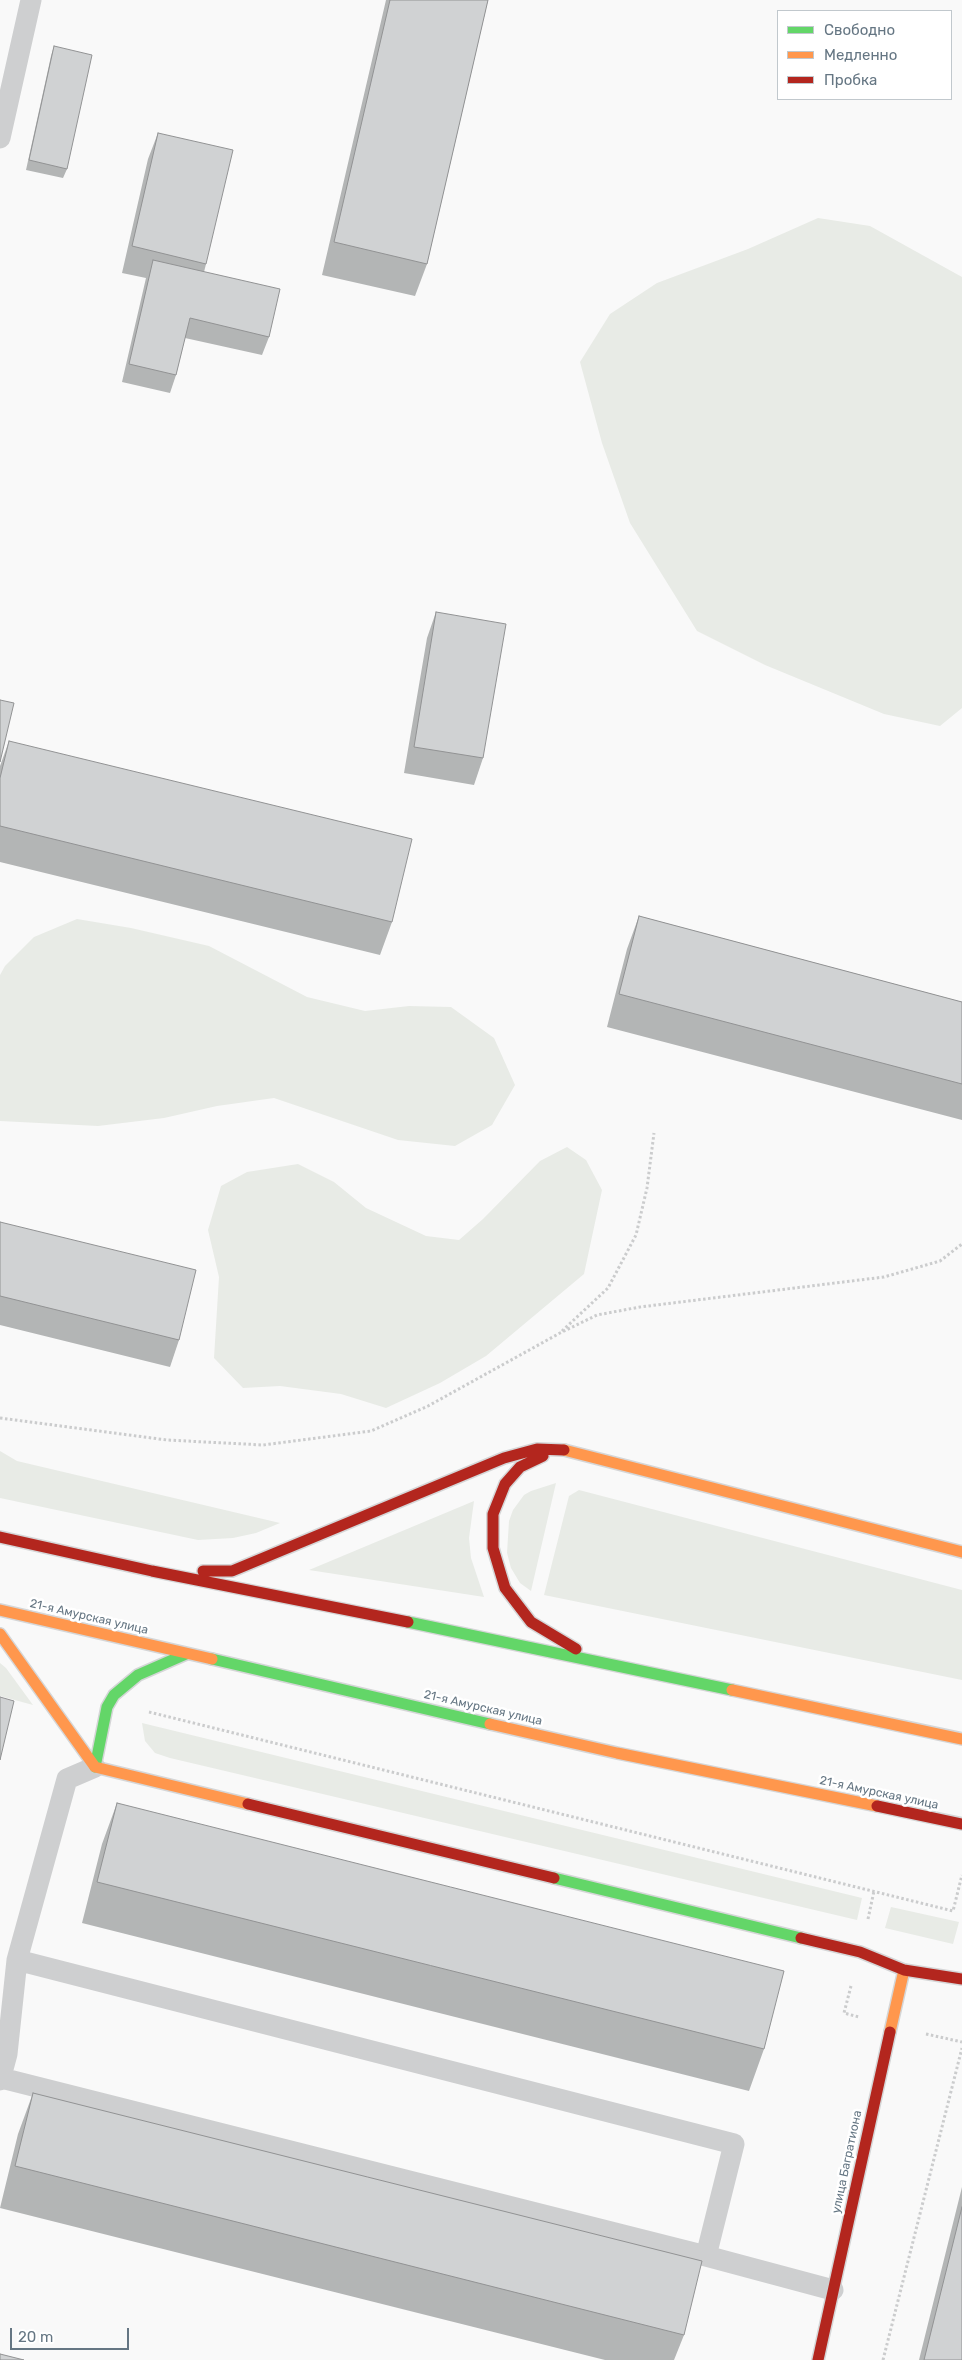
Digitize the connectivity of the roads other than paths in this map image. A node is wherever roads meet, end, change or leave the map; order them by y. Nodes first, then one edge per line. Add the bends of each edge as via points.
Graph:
1 (31, 0) edge
2 (0, 138) edge
3 (561, 1449) junction
4 (0, 1537) edge
5 (962, 1552) edge
6 (152, 1571) junction
7 (0, 1610) edge
8 (0, 1634) edge
9 (186, 1654) junction
10 (595, 1660) junction
11 (961, 1738) edge
12 (95, 1766) junction
13 (962, 1824) edge
14 (17, 1960) junction
15 (904, 1970) junction
16 (962, 1979) edge
17 (3, 2053) edge
18 (0, 2079) edge
19 (706, 2256) junction
20 (833, 2290) junction
21 (818, 2360) edge

1 - 2 lane
3 - 5 street
3 - 6 street via 537,1449 504,1458 232,1571
3 - 10 street via 520,1467 505,1484 493,1514 493,1548 506,1588 531,1622
4 - 6 street
6 - 10 street
7 - 9 street, 21-я Амурская улица
8 - 12 street
9 - 12 street via 138,1674 114,1695 107,1708
9 - 13 street, 21-я Амурская улица via 617,1753
10 - 11 street
12 - 14 lane via 67,1779
12 - 15 street via 860,1952
14 - 17 lane
14 - 19 lane via 734,2144
15 - 16 street
15 - 20 street, улица Багратиона
17 - 18 lane
18 - 19 lane
19 - 20 lane
20 - 21 street, улица Багратиона

